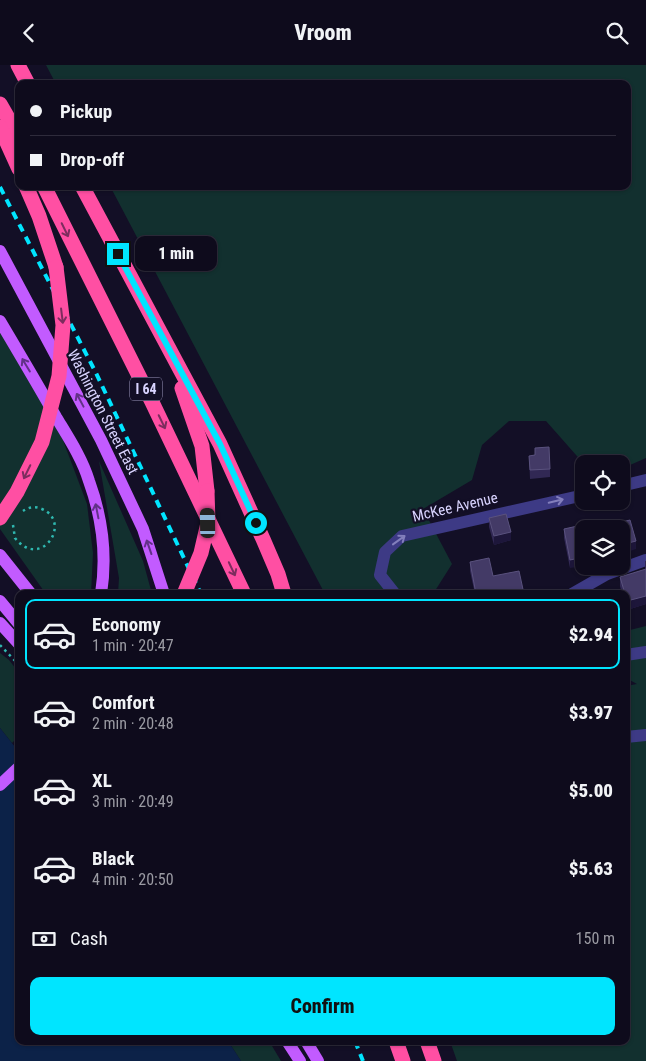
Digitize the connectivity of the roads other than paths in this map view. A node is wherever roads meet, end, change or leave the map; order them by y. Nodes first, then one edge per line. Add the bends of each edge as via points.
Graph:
1 (18, 65) edge
2 (26, 80) edge
3 (0, 104) edge
4 (0, 127) edge
5 (15, 130) edge
6 (15, 160) edge
7 (28, 190) edge
8 (46, 190) edge
9 (84, 190) edge
10 (0, 251) edge
11 (0, 321) edge
12 (155, 321) junction
13 (646, 480) edge
14 (630, 484) edge
15 (575, 497) edge
16 (0, 518) edge
17 (0, 555) edge
18 (646, 560) edge
19 (28, 590) edge
20 (102, 590) edge
21 (163, 590) edge
22 (186, 590) edge
23 (242, 590) edge
24 (283, 590) edge
25 (392, 590) edge
26 (579, 590) edge
27 (0, 601) edge
28 (15, 619) edge
29 (0, 623) edge
30 (15, 640) edge
31 (646, 653) edge
32 (630, 655) edge
33 (646, 735) edge
34 (630, 737) edge
35 (15, 771) edge
36 (0, 785) edge
37 (290, 1045) edge
38 (308, 1045) edge
39 (398, 1045) edge
40 (428, 1045) edge
41 (300, 1061) edge
42 (318, 1061) edge
43 (404, 1061) edge
44 (434, 1061) edge

1 - 2 highway
3 - 5 highway
4 - 6 highway
7 -> 16 highway, bridge via 56,267 63,325 59,377 42,442 18,492
8 -> 23 highway, I 64
9 - 12 highway, I 64
21 -> 10 main road, Washington Street East via 143,529 101,440
20 -> 11 main road via 102,534 89,480 76,451
12 - 22 highway, bridge via 202,446 208,491 208,523 202,553
12 - 24 highway, I 64 via 220,444
13 - 14 street
25 -> 15 street, McKee Avenue via 380,575 385,552 402,536
17 - 19 main road
18 - 26 street via 607,574
27 - 28 main road
29 - 30 main road
31 - 32 street
33 - 34 street
35 - 36 main road
37 - 41 main road
38 - 42 main road
39 - 43 highway
40 - 44 highway

